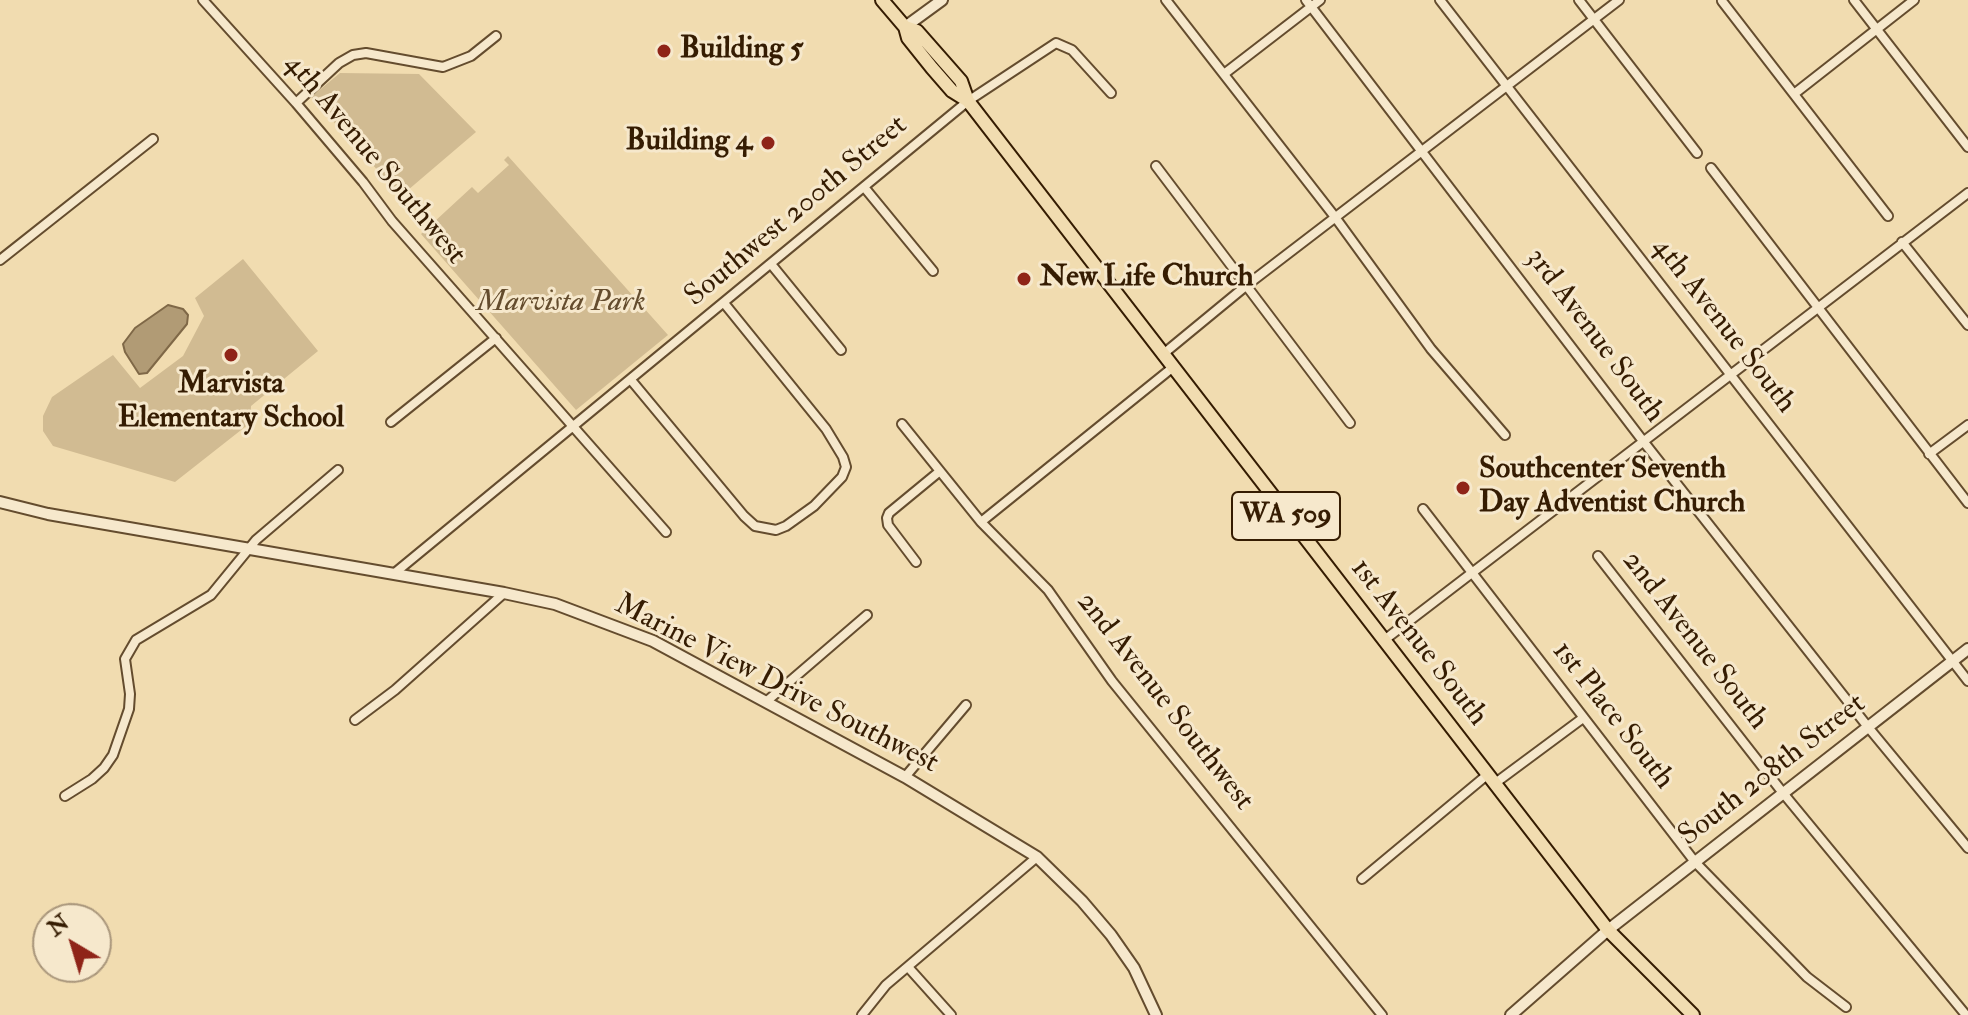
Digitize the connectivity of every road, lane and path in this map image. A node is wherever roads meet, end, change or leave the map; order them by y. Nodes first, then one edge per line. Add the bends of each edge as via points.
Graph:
1 (203, 0) edge
2 (882, 0) edge
3 (942, 0) edge
4 (1166, 0) edge
5 (1320, 0) edge
6 (1440, 0) edge
7 (1579, 0) edge
8 (1619, 0) edge
9 (1854, 0) edge
10 (1914, 0) edge
11 (1722, 1) edge
12 (1309, 3) edge
13 (1594, 19) junction
14 (905, 27) junction
15 (1877, 29) junction
16 (496, 36) dead end
17 (1224, 74) junction
18 (1506, 85) junction
19 (1111, 93) dead end
20 (1794, 94) junction
21 (968, 101) junction
22 (296, 103) junction
23 (153, 139) dead end
24 (1968, 147) edge
25 (1423, 150) junction
26 (1697, 153) dead end
27 (1156, 166) dead end
28 (1711, 168) dead end
29 (864, 187) junction
30 (1968, 193) edge
31 (1888, 216) dead end
32 (1335, 217) junction
33 (1902, 242) junction
34 (0, 260) edge
35 (771, 264) junction
36 (933, 271) dead end
37 (1247, 285) junction
38 (724, 303) junction
39 (1816, 308) junction
40 (1968, 325) edge
41 (496, 338) junction
42 (841, 350) dead end
43 (1162, 355) junction
44 (1172, 368) junction
45 (1730, 374) junction
46 (631, 380) junction
47 (391, 422) dead end
48 (1350, 423) dead end
49 (902, 424) dead end
50 (1968, 425) edge
51 (574, 426) junction
52 (1505, 435) dead end
53 (1643, 441) junction
54 (1929, 454) junction
55 (338, 470) dead end
56 (940, 471) junction
57 (0, 502) edge
58 (1968, 503) edge
59 (1423, 509) dead end
60 (981, 522) junction
61 (666, 532) dead end
62 (248, 549) junction
63 (1598, 556) dead end
64 (916, 562) dead end
65 (396, 572) junction
66 (1471, 573) junction
67 (504, 593) junction
68 (867, 615) dead end
69 (1383, 641) junction
70 (1968, 649) edge
71 (1952, 662) junction
72 (1968, 681) edge
73 (767, 701) junction
74 (966, 705) dead end
75 (1583, 718) junction
76 (355, 720) dead end
77 (1868, 727) junction
78 (905, 777) junction
79 (1491, 780) junction
80 (1783, 793) junction
81 (65, 796) dead end
82 (1968, 848) edge
83 (1037, 857) junction
84 (1695, 862) junction
85 (1362, 879) dead end
86 (1608, 930) junction
87 (908, 967) junction
88 (1846, 1007) dead end
89 (862, 1015) edge
90 (951, 1015) edge
91 (1156, 1015) edge
92 (1382, 1015) edge
93 (1511, 1015) edge
94 (1693, 1015) edge
95 (1966, 1015) edge

1 - 22 street, 4th Avenue Southwest
2 - 14 main road, 1st Avenue South / WA 509
3 - 14 street
4 - 17 street
5 - 12 street
6 - 18 street, 4th Avenue South
7 - 13 street
8 - 13 street
9 - 15 street
10 - 15 street
11 - 20 street
12 - 17 street
12 - 25 street, 3rd Avenue South
13 - 18 street
13 - 26 street
14 - 21 main road, 1st Avenue South / WA 509 via 917,31 961,81
15 - 20 street
15 - 24 street
16 - 22 street via 471,56 443,67 353,55
17 - 32 street
18 - 25 street
18 - 45 street, 4th Avenue South
19 - 21 street, Southwest 200th Street via 1072,50 1056,43
20 - 31 street
21 - 29 street, Southwest 200th Street
21 - 43 main road, 1st Avenue South / WA 509
22 - 41 street, 4th Avenue Southwest
23 - 34 street
25 - 32 street
25 - 53 street, 3rd Avenue South
27 - 37 street
28 - 39 street
29 - 35 street, Southwest 200th Street
29 - 36 street
30 - 33 street
32 - 37 street
32 - 52 street via 1431,349
33 - 39 street
33 - 40 street
35 - 38 street, Southwest 200th Street
35 - 42 street
37 - 43 street
37 - 48 street
38 - 46 street, Southwest 200th Street
38 - 46 street via 837,444 846,467 833,488 786,526 755,526
39 - 45 street
39 - 54 street
41 - 47 street
41 - 51 street, 4th Avenue Southwest
43 - 44 main road, 1st Avenue South / WA 509
44 - 60 street
44 - 69 main road, 1st Avenue South / WA 509
45 - 53 street
45 - 71 street, 4th Avenue South
46 - 51 street, Southwest 200th Street
49 - 56 street, 2nd Avenue Southwest
50 - 54 street
51 - 61 street, 4th Avenue Southwest
51 - 65 street, Southwest 200th Street
53 - 66 street
53 - 77 street, 3rd Avenue South
54 - 58 street
55 - 62 street
56 - 60 street, 2nd Avenue Southwest
56 - 64 street via 887,518
57 - 62 street, Marine View Drive Southwest
59 - 66 street, 1st Place South
60 - 92 street, 2nd Avenue Southwest via 1048,590 1112,681
62 - 65 street, Marine View Drive Southwest
62 - 81 street via 211,595 129,649 129,709 113,755 92,779
63 - 80 street, 2nd Avenue South
65 - 67 street, Marine View Drive Southwest
66 - 69 street
66 - 75 street, 1st Place South
67 - 73 street, Marine View Drive Southwest via 555,604 641,636
67 - 76 street
68 - 73 street
69 - 79 main road, 1st Avenue South / WA 509
70 - 71 street, South 208th Street
71 - 72 street, 4th Avenue South
71 - 77 street, South 208th Street
73 - 78 street, Marine View Drive Southwest
74 - 78 street
75 - 79 street
75 - 84 street, 1st Place South
77 - 80 street, South 208th Street
77 - 82 street, 3rd Avenue South
78 - 83 street, Marine View Drive Southwest
79 - 85 street
79 - 86 main road, 1st Avenue South / WA 509
80 - 84 street, South 208th Street
80 - 95 street, 2nd Avenue South
83 - 87 street
83 - 91 street, Marine View Drive Southwest via 1111,935
84 - 86 street, South 208th Street
84 - 88 street, 1st Place South via 1807,977
86 - 93 street, South 208th Street
86 - 94 main road, 1st Avenue South / WA 509
87 - 89 street
87 - 90 street

